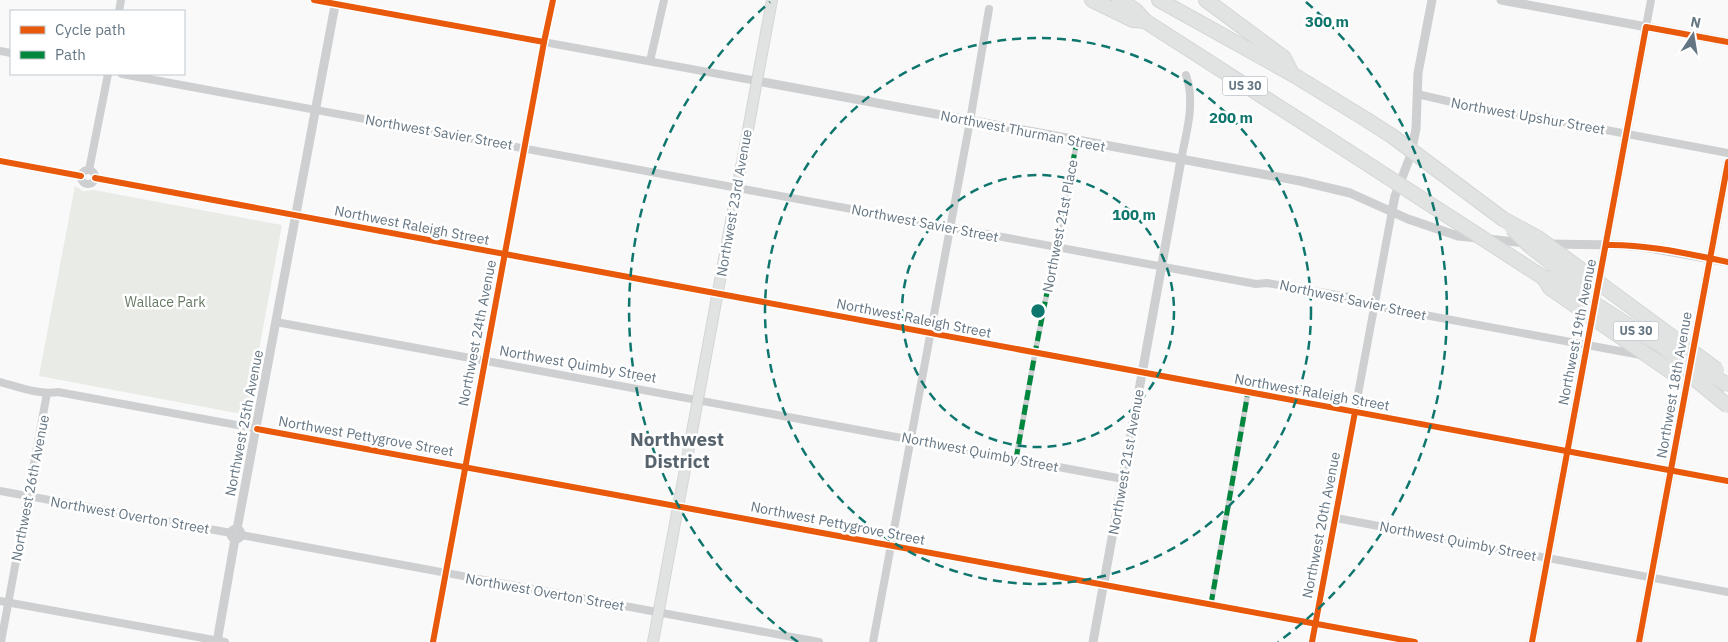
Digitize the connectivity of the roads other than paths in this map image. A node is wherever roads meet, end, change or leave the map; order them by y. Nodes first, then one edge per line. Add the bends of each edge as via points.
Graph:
1 (314, 0) edge
2 (553, 0) edge
3 (664, 0) edge
4 (772, 0) edge
5 (1092, 0) edge
6 (1119, 0) edge
7 (1159, 0) edge
8 (1206, 0) edge
9 (1432, 0) edge
10 (1502, 0) edge
11 (1651, 0) edge
12 (336, 2) edge
13 (988, 9) dead end
14 (1145, 21) junction
15 (1646, 27) junction
16 (544, 42) junction
17 (1728, 42) edge
18 (650, 61) junction
19 (1292, 74) junction
20 (108, 75) edge
21 (127, 75) edge
22 (1186, 75) dead end
23 (757, 82) junction
24 (1417, 94) junction
25 (316, 110) junction
26 (970, 121) junction
27 (1626, 134) junction
28 (1077, 142) junction
29 (524, 148) junction
30 (1728, 153) edge
31 (1181, 160) junction
32 (0, 161) edge
33 (1728, 162) edge
34 (89, 170) junction
35 (81, 176) junction
36 (95, 178) junction
37 (737, 188) junction
38 (1392, 211) junction
39 (296, 216) junction
40 (1503, 219) junction
41 (950, 228) junction
42 (1606, 245) junction
43 (1056, 247) junction
44 (504, 255) junction
45 (1711, 258) junction
46 (1728, 262) edge
47 (1162, 266) junction
48 (1544, 278) junction
49 (718, 294) junction
50 (1374, 306) junction
51 (276, 322) junction
52 (930, 334) junction
53 (1587, 344) junction
54 (1035, 353) junction
55 (485, 360) junction
56 (1690, 364) junction
57 (1728, 371) edge
58 (1142, 373) junction
59 (1728, 378) edge
60 (0, 382) edge
61 (1728, 385) edge
62 (1248, 392) junction
63 (47, 393) junction
64 (698, 399) junction
65 (1728, 406) edge
66 (1354, 412) junction
67 (1728, 415) edge
68 (257, 429) junction
69 (910, 439) junction
70 (1567, 451) junction
71 (1016, 459) junction
72 (465, 466) junction
73 (1671, 470) junction
74 (1123, 479) junction
75 (1728, 481) edge
76 (0, 491) edge
77 (28, 496) junction
78 (679, 506) junction
79 (1336, 518) junction
80 (236, 534) junction
81 (891, 546) junction
82 (1547, 558) junction
83 (446, 574) junction
84 (1651, 578) junction
85 (1103, 584) junction
86 (1728, 592) edge
87 (4, 602) edge
88 (1211, 604) junction
89 (659, 613) junction
90 (1316, 623) junction
91 (1, 642) edge
92 (220, 642) edge
93 (433, 642) edge
94 (653, 642) edge
95 (819, 642) edge
96 (873, 642) edge
97 (1093, 642) edge
98 (1312, 642) edge
99 (1414, 642) edge
100 (1532, 642) edge
101 (1639, 642) edge

1 - 12 street, Northwest Thurman Street
2 - 16 street, Northwest 24th Avenue
3 - 18 street
4 - 23 main road, Northwest 23rd Avenue
5 - 14 highway via 1133,20
6 - 14 highway, US 30
7 - 19 highway, US 30
8 - 19 highway via 1284,58
9 - 24 street, Northwest 20th Avenue
10 - 15 street
11 - 15 street, Northwest 19th Avenue
12 - 16 street, Northwest Thurman Street
12 - 25 street, Northwest 25th Avenue
13 - 26 street
14 - 48 highway, US 30, bridge
15 - 17 street
15 - 27 street, Northwest 19th Avenue
16 - 18 street, Northwest Thurman Street
16 - 29 street, Northwest 24th Avenue
18 - 23 street, Northwest Thurman Street
19 - 40 highway, US 30, bridge via 1392,136
20 - 34 street
21 - 25 street, Northwest Savier Street
22 - 31 street, Northwest 21st Avenue via 1190,114
23 - 26 street, Northwest Thurman Street
23 - 37 main road, Northwest 23rd Avenue
24 - 27 street, Northwest Upshur Street
24 - 38 street, Northwest 20th Avenue via 1414,142
25 - 29 street, Northwest Savier Street
25 - 39 street, Northwest 25th Avenue
26 - 28 street, Northwest Thurman Street
26 - 41 street
27 - 30 street, Northwest Upshur Street
27 - 42 street, Northwest 19th Avenue
28 - 31 street, Northwest Thurman Street
28 - 43 street, Northwest 21st Place
29 - 37 street, Northwest Savier Street
29 - 44 street, Northwest 24th Avenue
31 - 38 street, Northwest Thurman Street via 1341,190
31 - 47 street, Northwest 21st Avenue
32 - 35 street
33 - 45 street, Northwest 18th Avenue
34 - 35 street
34 - 36 street
35 - 36 street via 83,182 89,184
36 - 39 street, Northwest Raleigh Street
37 - 41 street, Northwest Savier Street
37 - 49 main road, Northwest 23rd Avenue
38 - 42 street, Northwest Thurman Street via 1465,237 1535,244
38 - 50 street, Northwest 20th Avenue
39 - 44 street, Northwest Raleigh Street
39 - 51 street, Northwest 25th Avenue
40 - 59 highway, US 30, bridge via 1538,238
40 - 65 highway, bridge via 1530,246
41 - 43 street, Northwest Savier Street
41 - 52 street
42 - 45 street, Northwest Thurman Street via 1644,247
42 - 53 street, Northwest 19th Avenue
43 - 47 street, Northwest Savier Street
43 - 54 street, Northwest 21st Place
44 - 49 street, Northwest Raleigh Street
44 - 55 street, Northwest 24th Avenue
45 - 46 street, Northwest Thurman Street
45 - 56 street, Northwest 18th Avenue
47 - 50 street, Northwest Savier Street via 1349,297 1360,304
47 - 58 street, Northwest 21st Avenue
48 - 61 highway, US 30, bridge via 1556,279
48 - 67 highway, bridge via 1550,288
49 - 52 street, Northwest Raleigh Street
49 - 64 main road, Northwest 23rd Avenue
50 - 53 street, Northwest Savier Street
50 - 66 street, Northwest 20th Avenue
51 - 55 street, Northwest Quimby Street
51 - 68 street, Northwest 25th Avenue
52 - 54 street, Northwest Raleigh Street
52 - 69 street
53 - 56 street, Northwest Savier Street
53 - 70 street, Northwest 19th Avenue
54 - 58 street, Northwest Raleigh Street
54 - 71 street, Northwest 21st Place
55 - 64 street, Northwest Quimby Street
55 - 72 street, Northwest 24th Avenue
56 - 57 street, Northwest Savier Street
56 - 73 street, Northwest 18th Avenue
58 - 62 street, Northwest Raleigh Street
58 - 74 street, Northwest 21st Avenue
60 - 63 street, Northwest Pettygrove Street
62 - 66 street, Northwest Raleigh Street
62 - 88 street
63 - 68 street, Northwest Pettygrove Street via 58,392
63 - 77 street, Northwest 26th Avenue
64 - 69 street, Northwest Quimby Street
64 - 78 main road, Northwest 23rd Avenue
66 - 70 street, Northwest Raleigh Street
66 - 79 street, Northwest 20th Avenue
68 - 72 street, Northwest Pettygrove Street
68 - 80 street, Northwest 25th Avenue
69 - 71 street, Northwest Quimby Street
69 - 81 street
70 - 73 street, Northwest Raleigh Street
70 - 82 street, Northwest 19th Avenue
71 - 74 street, Northwest Quimby Street
72 - 78 street, Northwest Pettygrove Street
72 - 83 street, Northwest 24th Avenue
73 - 75 street, Northwest Raleigh Street
73 - 84 street, Northwest 18th Avenue
74 - 85 street, Northwest 21st Avenue
76 - 77 street, Northwest Overton Street
77 - 80 street, Northwest Overton Street
77 - 87 street, Northwest 26th Avenue
78 - 81 street, Northwest Pettygrove Street
78 - 89 main road, Northwest 23rd Avenue
79 - 82 street, Northwest Quimby Street
79 - 90 street, Northwest 20th Avenue
80 - 83 street, Northwest Overton Street
80 - 92 street, Northwest 25th Avenue
81 - 85 street, Northwest Pettygrove Street
81 - 96 street
82 - 84 street, Northwest Quimby Street
82 - 100 street, Northwest 19th Avenue
83 - 89 street, Northwest Overton Street
83 - 93 street, Northwest 24th Avenue
84 - 86 street, Northwest Quimby Street
84 - 101 street, Northwest 18th Avenue
85 - 88 street, Northwest Pettygrove Street
85 - 97 street, Northwest 21st Avenue
87 - 91 street, Northwest 26th Avenue
87 - 92 street
88 - 90 street, Northwest Pettygrove Street
89 - 94 main road, Northwest 23rd Avenue
89 - 95 street, Northwest Overton Street
90 - 98 street, Northwest 20th Avenue
90 - 99 street, Northwest Pettygrove Street

